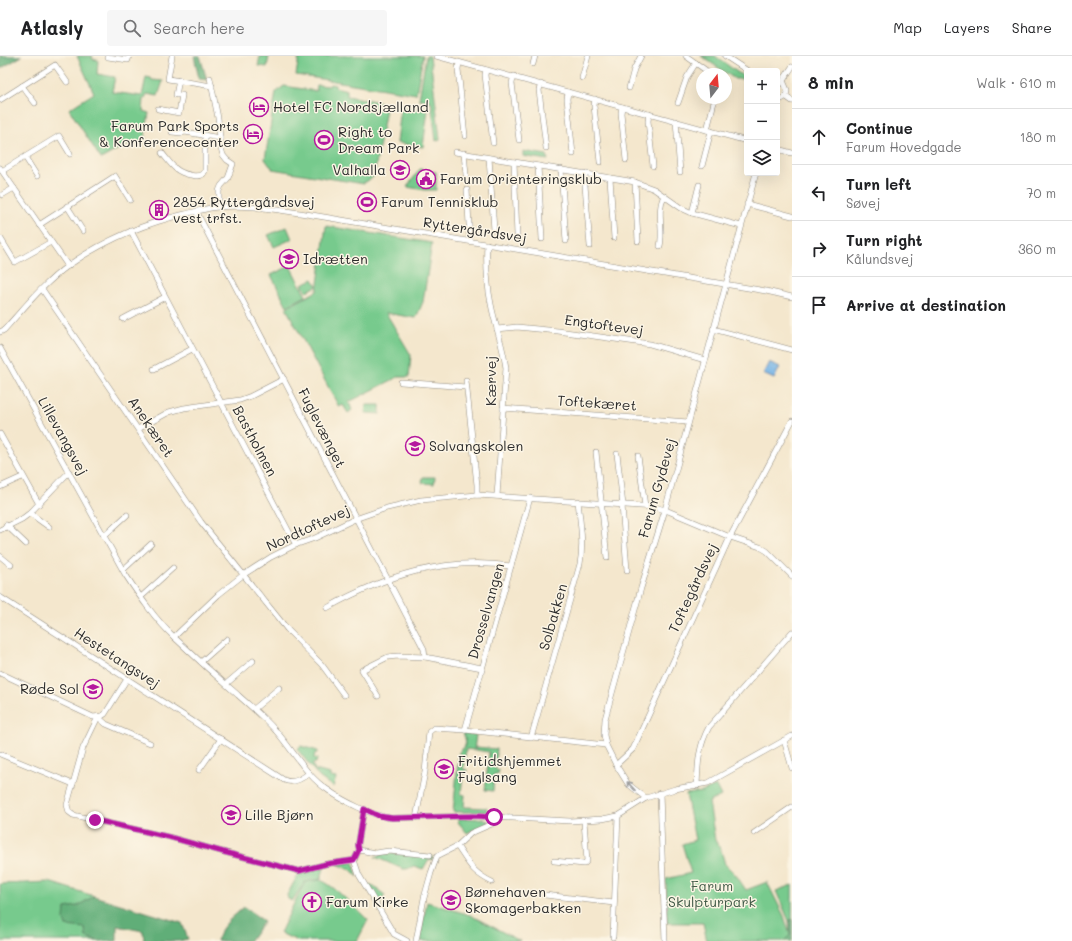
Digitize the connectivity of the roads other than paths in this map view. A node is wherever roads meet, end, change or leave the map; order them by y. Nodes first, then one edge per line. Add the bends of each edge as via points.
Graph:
1 (128, 56) edge
2 (172, 56) edge
3 (436, 56) edge
4 (535, 56) edge
5 (588, 56) edge
6 (641, 56) edge
7 (686, 56) edge
8 (725, 56) edge
9 (108, 57) edge
10 (459, 62) junction
11 (696, 63) junction
12 (533, 64) dead end
13 (792, 67) edge
14 (703, 68) edge
15 (744, 68) edge
16 (486, 70) junction
17 (514, 76) junction
18 (210, 78) dead end
19 (582, 78) dead end
20 (179, 80) junction
21 (780, 80) edge
22 (66, 82) dead end
23 (780, 82) edge
24 (541, 84) junction
25 (22, 86) junction
26 (212, 86) junction
27 (629, 88) dead end
28 (568, 92) junction
29 (785, 96) junction
30 (595, 99) junction
31 (780, 99) edge
32 (0, 100) edge
33 (792, 101) edge
34 (678, 103) dead end
35 (35, 104) dead end
36 (714, 104) edge
37 (622, 107) junction
38 (158, 109) dead end
39 (649, 114) junction
40 (676, 121) junction
41 (709, 131) junction
42 (172, 132) dead end
43 (205, 135) junction
44 (466, 136) dead end
45 (220, 138) junction
46 (519, 140) dead end
47 (744, 140) edge
48 (493, 143) dead end
49 (546, 148) dead end
50 (780, 150) edge
51 (455, 152) dead end
52 (162, 153) dead end
53 (464, 153) junction
54 (792, 153) edge
55 (70, 154) dead end
56 (573, 154) dead end
57 (25, 157) junction
58 (489, 158) junction
59 (626, 160) dead end
60 (514, 162) junction
61 (600, 162) dead end
62 (538, 166) junction
63 (653, 166) dead end
64 (702, 166) dead end
65 (1, 170) edge
66 (562, 170) junction
67 (680, 172) dead end
68 (584, 173) junction
69 (466, 175) dead end
70 (37, 176) dead end
71 (755, 176) edge
72 (610, 178) junction
73 (635, 182) junction
74 (699, 185) dead end
75 (14, 188) junction
76 (466, 190) dead end
77 (2, 195) dead end
78 (664, 196) junction
79 (130, 200) dead end
80 (747, 204) junction
81 (67, 206) junction
82 (218, 207) junction
83 (196, 212) junction
84 (692, 213) junction
85 (792, 216) edge
86 (39, 225) junction
87 (741, 226) junction
88 (494, 230) dead end
89 (83, 231) dead end
90 (131, 231) junction
91 (517, 235) dead end
92 (614, 238) dead end
93 (1, 239) edge
94 (542, 239) dead end
95 (470, 241) junction
96 (566, 241) dead end
97 (638, 241) dead end
98 (50, 242) junction
99 (487, 244) junction
100 (590, 246) dead end
101 (660, 246) dead end
102 (68, 266) junction
103 (726, 284) junction
104 (42, 289) junction
105 (165, 297) junction
106 (792, 297) edge
107 (122, 319) dead end
108 (497, 329) junction
109 (713, 330) junction
110 (0, 332) edge
111 (0, 348) edge
112 (192, 349) junction
113 (792, 350) edge
114 (705, 360) junction
115 (154, 369) dead end
116 (284, 379) junction
117 (466, 381) dead end
118 (401, 382) dead end
119 (466, 387) junction
120 (222, 402) junction
121 (503, 408) junction
122 (792, 420) edge
123 (688, 422) junction
124 (138, 429) junction
125 (0, 436) edge
126 (596, 452) dead end
127 (618, 454) dead end
128 (638, 456) dead end
129 (69, 472) junction
130 (22, 477) junction
131 (0, 487) edge
132 (477, 495) junction
133 (497, 496) junction
134 (530, 498) junction
135 (578, 501) junction
136 (601, 503) junction
137 (38, 504) junction
138 (623, 505) junction
139 (645, 506) junction
140 (665, 510) junction
141 (31, 512) junction
142 (128, 515) dead end
143 (355, 518) junction
144 (6, 526) junction
145 (48, 527) dead end
146 (0, 530) edge
147 (104, 536) junction
148 (730, 537) junction
149 (26, 544) dead end
150 (151, 544) dead end
151 (296, 545) junction
152 (0, 556) edge
153 (606, 558) dead end
154 (11, 565) dead end
155 (511, 566) junction
156 (173, 568) dead end
157 (123, 570) junction
158 (627, 570) dead end
159 (243, 575) junction
160 (792, 575) edge
161 (386, 579) junction
162 (0, 597) edge
163 (141, 597) junction
164 (327, 608) dead end
165 (792, 632) edge
166 (174, 637) junction
167 (227, 639) dead end
168 (425, 657) junction
169 (253, 661) dead end
170 (201, 662) junction
171 (482, 668) junction
172 (0, 673) edge
173 (127, 679) junction
174 (226, 684) junction
175 (279, 688) dead end
176 (344, 695) dead end
177 (378, 696) dead end
178 (254, 709) junction
179 (98, 717) junction
180 (465, 730) junction
181 (792, 736) edge
182 (531, 738) junction
183 (221, 739) junction
184 (784, 740) junction
185 (150, 743) dead end
186 (606, 745) junction
187 (0, 754) edge
188 (616, 765) junction
189 (792, 768) edge
190 (199, 770) dead end
191 (309, 773) junction
192 (73, 784) junction
193 (696, 786) junction
194 (660, 794) junction
195 (646, 798) junction
196 (792, 807) edge
197 (364, 809) junction
198 (618, 816) junction
199 (494, 817) junction
200 (416, 818) junction
201 (584, 821) junction
202 (754, 833) dead end
203 (457, 846) junction
204 (359, 850) junction
205 (430, 855) dead end
206 (354, 860) junction
207 (554, 861) dead end
208 (492, 882) dead end
209 (545, 895) dead end
210 (614, 903) junction
211 (612, 937) dead end
212 (406, 941) edge
213 (416, 941) edge
214 (665, 941) edge

1 - 9 street via 128,60
2 - 20 street via 168,79
3 - 10 street
4 - 12 street
5 - 19 street
6 - 27 street
7 - 11 street
8 - 15 street
10 - 16 street
10 - 44 street
11 - 14 street
11 - 34 street via 687,77
13 - 21 street
16 - 17 street
16 - 48 street
17 - 24 street
17 - 46 street via 512,83
18 - 26 street
20 - 26 street
20 - 38 street via 176,95 182,95 179,112
22 - 25 street via 55,64
23 - 29 street via 787,88
24 - 28 street
24 - 49 street via 539,90
25 - 32 street
25 - 35 street
26 - 45 street
28 - 30 street
28 - 56 street
29 - 31 street
29 - 33 street
30 - 37 street
30 - 61 street
36 - 41 street
37 - 39 street
37 - 59 street
39 - 40 street
39 - 63 street
40 - 41 street
40 - 67 street
41 - 47 street
41 - 64 street
42 - 43 street
43 - 45 street
43 - 52 street via 205,171 199,176 180,173
45 - 82 street via 223,155 233,164 228,178 219,191
50 - 54 street
51 - 53 street
53 - 58 street
53 - 69 street
55 - 57 street via 59,136
57 - 65 street
57 - 70 street
58 - 60 street
58 - 88 street
60 - 62 street
60 - 91 street
62 - 66 street
62 - 94 street
65 - 75 street
66 - 68 street
66 - 96 street
68 - 72 street
68 - 100 street
71 - 80 street, Farum Gydevej
72 - 73 street
72 - 92 street
73 - 78 street
73 - 97 street
74 - 84 street
75 - 77 street
75 - 86 street
76 - 95 street
78 - 84 street
78 - 101 street via 660,202
79 - 81 street via 114,176
80 - 85 street
80 - 87 street, Farum Gydevej
81 - 86 street
81 - 89 street
82 - 83 street, Ryttergårdsvej
82 - 95 street, Ryttergårdsvej via 270,209
83 - 90 street, Ryttergårdsvej
83 - 116 street, Fuglevænget
84 - 87 street
86 - 98 street
87 - 103 street, Farum Gydevej
90 - 102 street, Ryttergårdsvej via 96,248
90 - 105 street, Bastholmen
93 - 98 street via 14,262
95 - 99 street, Ryttergårdsvej
98 - 102 street
99 - 103 street, Ryttergårdsvej
99 - 108 street, Kærvej via 491,303
102 - 104 street, Ryttergårdsvej
103 - 106 street, Ryttergårdsvej
103 - 109 street, Farum Gydevej
104 - 110 street, Ryttergårdsvej
104 - 124 street, Anekæret
105 - 107 street
105 - 112 street, Bastholmen
108 - 114 street, Engtoftevej via 531,328 650,344
108 - 121 street, Kærvej via 506,368
109 - 113 street
109 - 114 street, Farum Gydevej
111 - 129 street, Lillevangsvej
112 - 115 street
112 - 120 street, Bastholmen
114 - 123 street, Farum Gydevej
116 - 120 street via 251,396
116 - 143 street, Fuglevænget
117 - 119 street
118 - 119 street
119 - 132 street via 478,485
120 - 124 street via 169,412
120 - 151 street, Bastholmen
121 - 123 street, Toftekæret
121 - 133 street, Kærvej
122 - 148 street, Toftegårdsvej
123 - 140 street, Farum Gydevej
124 - 159 street, Anekæret via 202,522
125 - 130 street
126 - 136 street
127 - 138 street
128 - 139 street
129 - 137 street
129 - 147 street, Lillevangsvej
130 - 131 street
130 - 137 street
132 - 133 street, Nordtoftevej
132 - 143 street, Nordtoftevej via 421,500
133 - 134 street, Nordtoftevej
134 - 135 street, Nordtoftevej
134 - 155 street, Drosselvangen
135 - 136 street, Nordtoftevej
135 - 182 street, Solbakken via 582,542 580,564
136 - 138 street, Nordtoftevej
136 - 153 street
137 - 141 street
138 - 139 street, Nordtoftevej
138 - 158 street
139 - 140 street, Nordtoftevej
140 - 148 street, Nordtoftevej
140 - 186 street, Farum Gydevej via 605,719
141 - 144 street
141 - 145 street
142 - 147 street
143 - 151 street, Nordtoftevej
143 - 161 street, Fuglevænget
144 - 146 street
144 - 149 street
147 - 157 street, Lillevangsvej
148 - 160 street, Nordtoftevej via 767,551
148 - 188 street, Toftegårdsvej via 633,749
150 - 157 street
151 - 159 street, Nordtoftevej via 271,556
152 - 154 street
155 - 161 street via 467,563 440,566
155 - 171 street, Drosselvangen
156 - 163 street
157 - 163 street, Lillevangsvej
159 - 166 street, Nordtoftevej
159 - 176 street, Anekæret
161 - 164 street
161 - 168 street, Fuglevænget via 424,649
162 - 173 street, Hestetangsvej
163 - 166 street, Lillevangsvej via 148,609
165 - 193 street via 709,727 700,748
166 - 170 street, Lillevangsvej
167 - 170 street
168 - 171 street
168 - 177 street via 388,657 362,670
169 - 174 street
170 - 174 street, Lillevangsvej
171 - 180 street, Drosselvangen
172 - 179 street via 93,717
173 - 179 street via 105,714
173 - 183 street, Hestetangsvej
174 - 178 street, Lillevangsvej
175 - 178 street
178 - 191 street, Lillevangsvej via 276,731
179 - 185 street via 106,724
179 - 192 street via 87,736
180 - 182 street
180 - 200 street via 439,727 429,732 425,772
181 - 184 street
182 - 186 street
183 - 190 street
183 - 191 street, Hestetangsvej via 289,782 297,781
184 - 189 street
184 - 193 street via 716,779
186 - 188 street, Farum Gydevej
187 - 192 street
195 -> 188 street, Farum Gydevej via 632,788
191 - 197 street, Lillevangsvej via 327,790
192 - 206 street via 67,805 73,815 299,871
193 - 194 street
194 - 195 street
194 - 214 street
195 - 198 street
196 - 202 street
197 - 200 street, Lillevangsvej via 387,817
197 - 204 street
198 - 201 street, Lillevangsvej
198 - 210 street
199 - 200 street, Lillevangsvej
199 - 201 street, Lillevangsvej
199 - 203 street via 494,823 472,834
201 - 207 street via 587,861 584,864
203 - 208 street via 475,871
203 - 213 street via 437,856 424,898
204 - 205 street
204 - 206 street
206 - 212 street via 359,875 372,894 386,923 394,934
209 - 210 street
210 - 211 street

